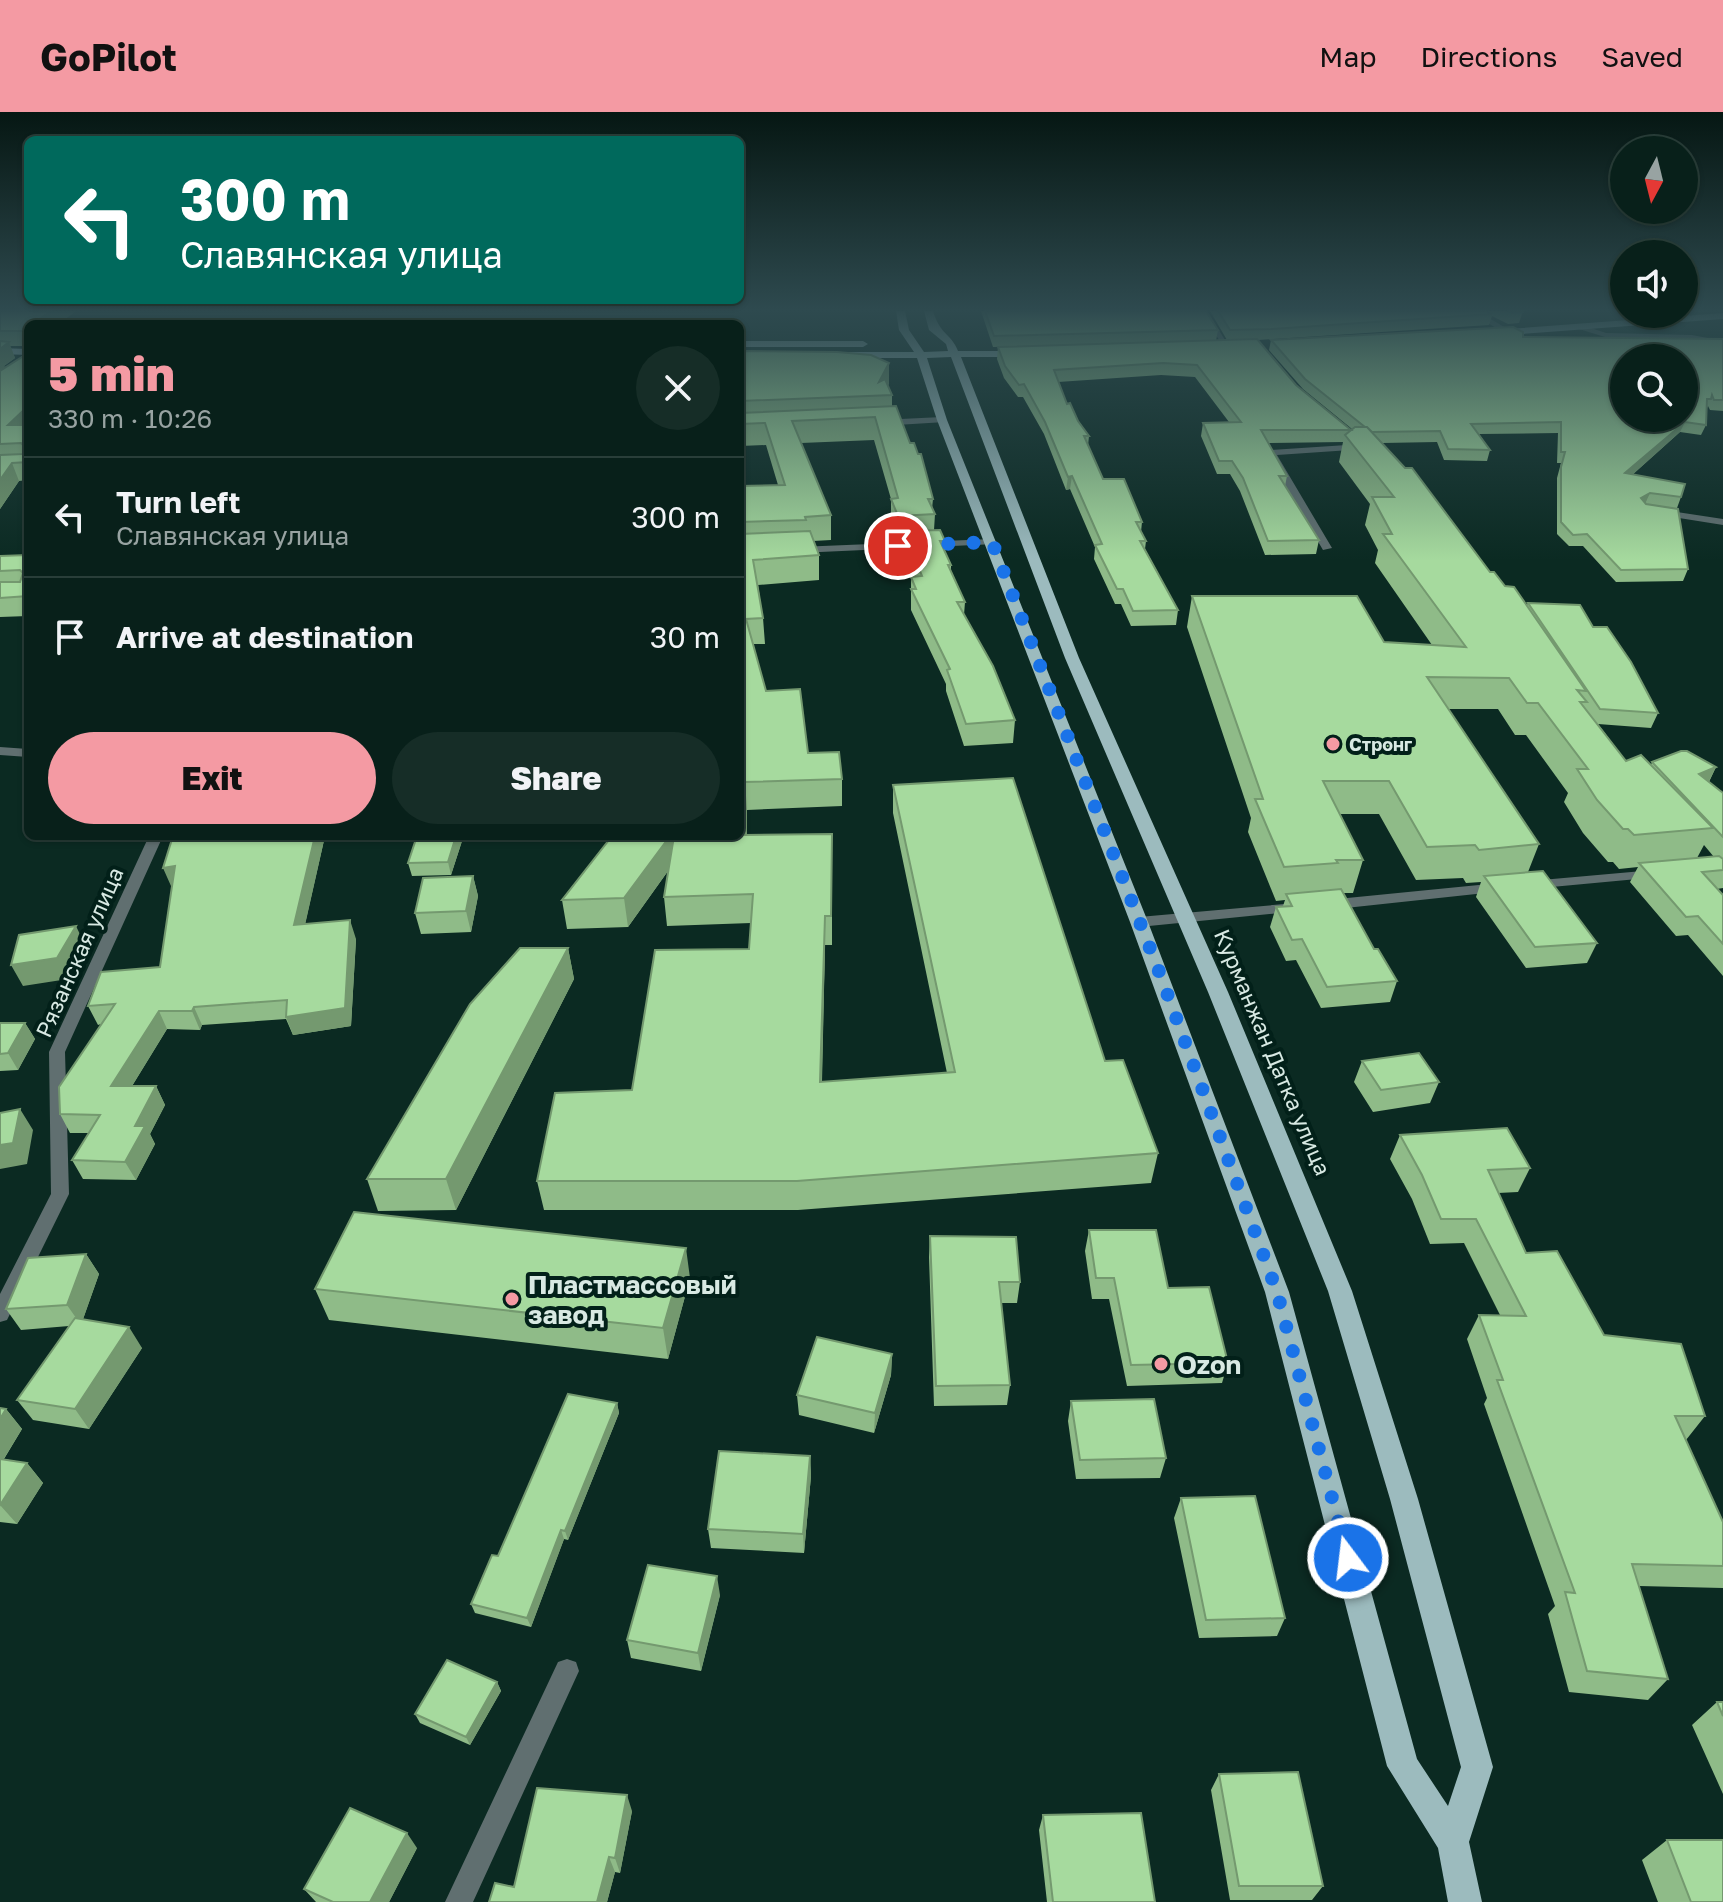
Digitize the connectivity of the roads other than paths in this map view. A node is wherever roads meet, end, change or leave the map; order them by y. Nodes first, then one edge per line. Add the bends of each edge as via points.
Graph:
1 (933, 395) edge
2 (970, 395) edge
3 (942, 420) junction
4 (865, 424) edge
5 (1353, 438) edge
6 (1645, 510) edge
7 (1723, 522) edge
8 (992, 542) junction
9 (1327, 548) dead end
10 (787, 551) edge
11 (0, 751) edge
12 (24, 753) edge
13 (154, 840) edge
14 (1664, 873) edge
15 (1184, 919) junction
16 (1139, 922) junction
17 (0, 1314) edge
18 (567, 1671) dead end
19 (1453, 1842) junction
20 (459, 1902) edge
21 (1465, 1902) edge

1 - 3 main road, Курманжан Датка улица
2 - 15 main road, Курманжан Датка улица via 1072,658
3 - 4 street
3 - 8 main road, Курманжан Датка улица
5 - 9 street via 1364,447 1271,453
6 - 7 street
8 - 10 street
8 - 16 main road, Курманжан Датка улица
11 - 12 street
13 - 17 street, Рязанская улица via 57,1052 60,1194
14 - 15 street
15 - 16 street
15 - 19 main road, Курманжан Датка улица via 1340,1291 1404,1499 1477,1767
16 - 19 main road, Курманжан Датка улица via 1277,1292 1403,1766
18 - 20 street
19 - 21 main road, Курманжан Датка улица

